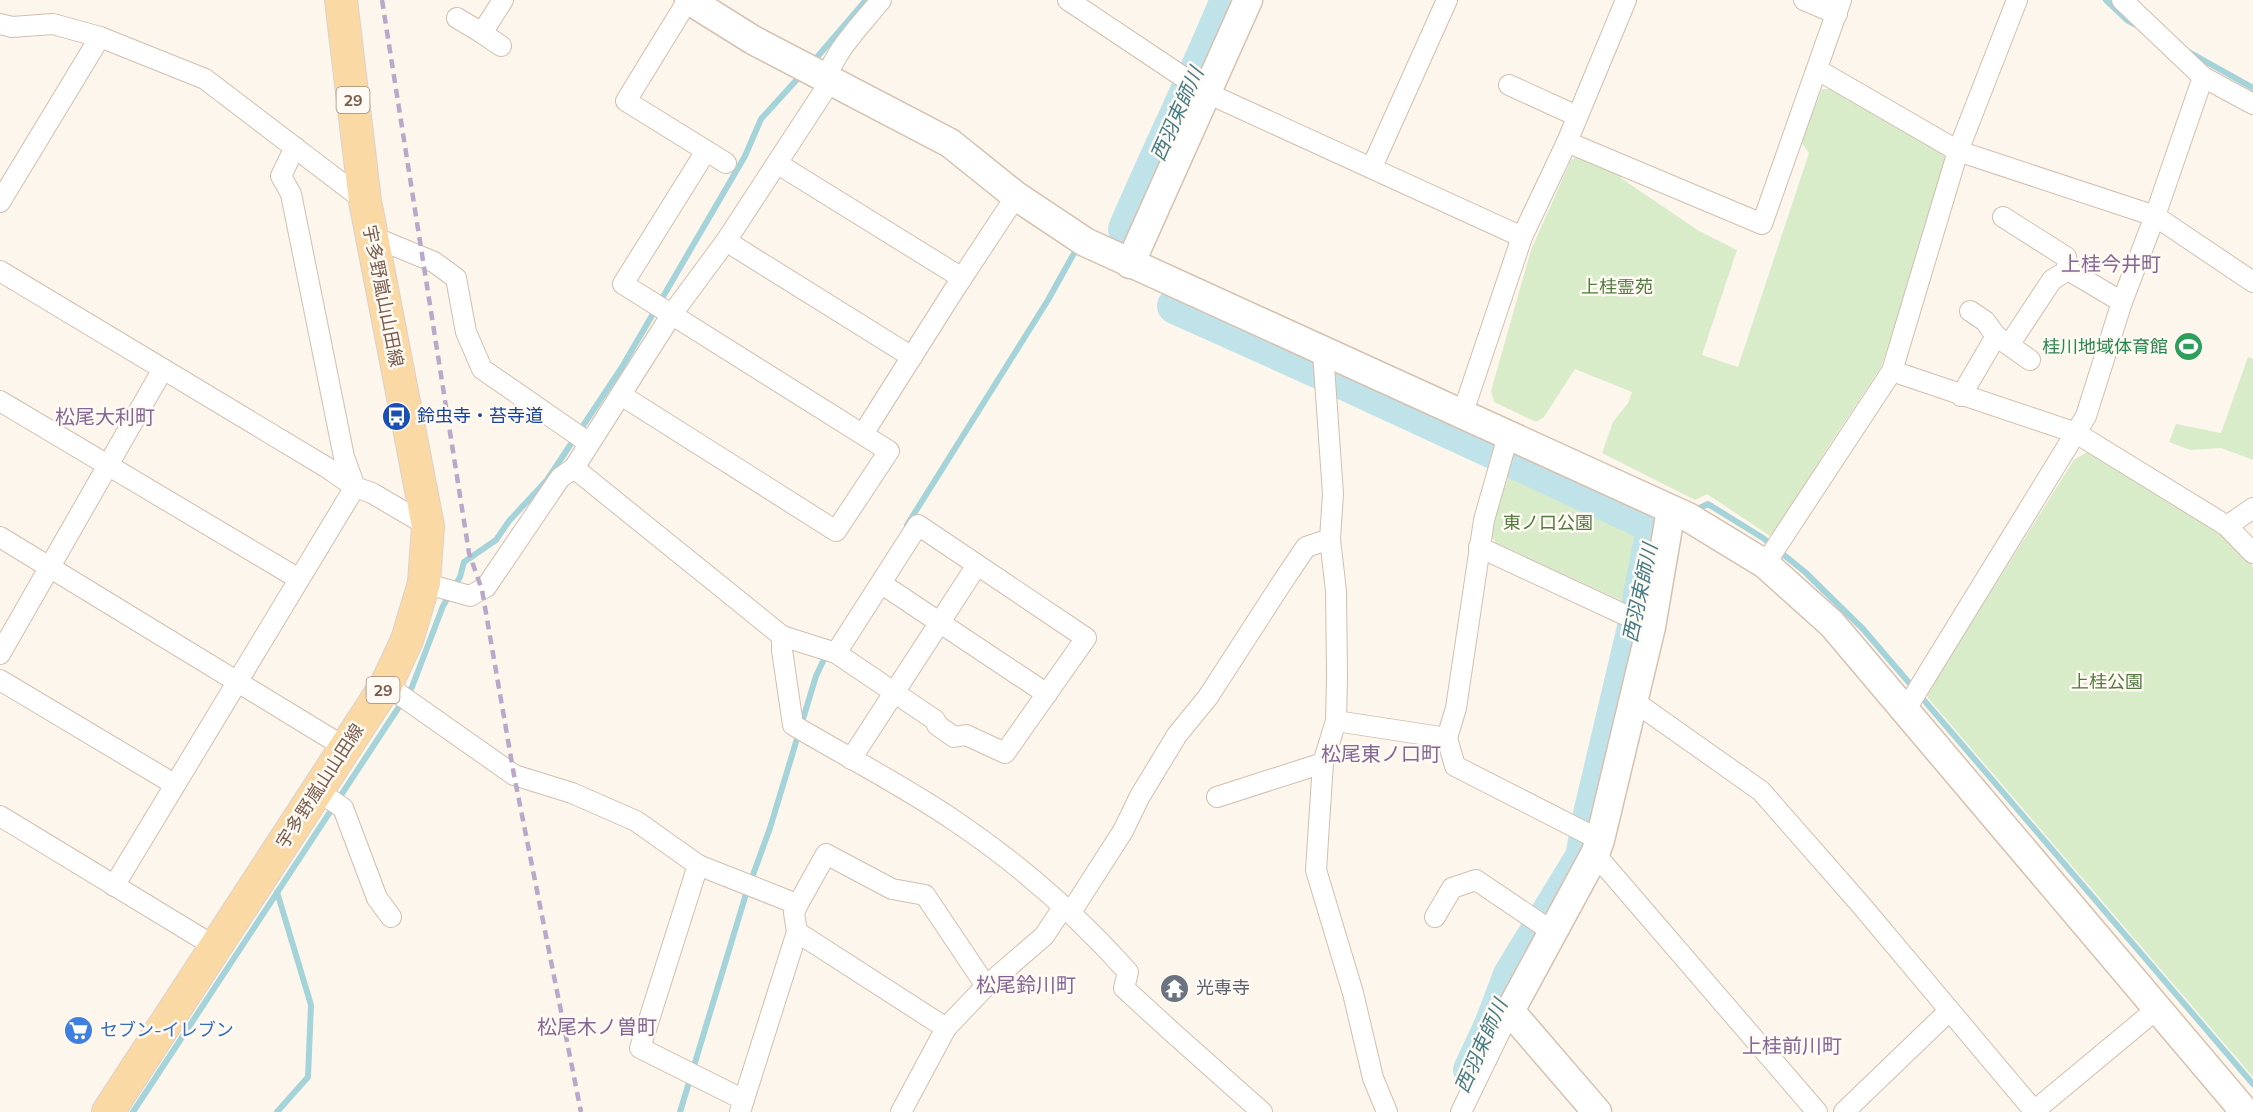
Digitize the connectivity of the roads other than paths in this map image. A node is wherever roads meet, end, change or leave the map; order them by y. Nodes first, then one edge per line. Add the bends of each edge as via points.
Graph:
1 (341, 0) edge
2 (503, 0) edge
3 (689, 0) edge
4 (881, 0) edge
5 (1068, 0) edge
6 (1248, 0) edge
7 (1447, 0) edge
8 (1626, 0) edge
9 (1804, 0) edge
10 (2017, 0) edge
11 (2122, 0) edge
12 (1839, 7) edge
13 (457, 18) dead end
14 (0, 24) edge
15 (482, 33) junction
16 (100, 37) junction
17 (501, 46) dead end
18 (1818, 70) junction
19 (2203, 77) junction
20 (825, 78) junction
21 (1509, 85) dead end
22 (1196, 86) junction
23 (2253, 104) edge
24 (1577, 116) junction
25 (1567, 142) junction
26 (296, 147) junction
27 (706, 151) junction
28 (1958, 151) junction
29 (726, 163) dead end
30 (778, 164) junction
31 (1372, 167) junction
32 (1016, 195) junction
33 (365, 201) junction
34 (0, 202) edge
35 (2155, 216) junction
36 (2002, 217) dead end
37 (371, 236) junction
38 (1522, 237) junction
39 (726, 241) junction
40 (1130, 264) junction
41 (2068, 270) junction
42 (0, 271) edge
43 (962, 278) junction
44 (2253, 282) edge
45 (2122, 302) junction
46 (1970, 311) dead end
47 (672, 314) junction
48 (2003, 340) junction
49 (912, 357) junction
50 (2030, 360) dead end
51 (1324, 366) junction
52 (163, 369) junction
53 (1892, 371) junction
54 (621, 395) junction
55 (1961, 396) junction
56 (0, 401) edge
57 (1462, 415) junction
58 (863, 434) junction
59 (2076, 434) junction
60 (589, 443) junction
61 (1505, 449) junction
62 (107, 465) junction
63 (574, 468) junction
64 (355, 487) junction
65 (2253, 508) edge
66 (1671, 510) junction
67 (428, 526) junction
68 (2228, 526) junction
69 (0, 537) edge
70 (1330, 538) junction
71 (1479, 548) junction
72 (2253, 553) edge
73 (1771, 554) junction
74 (976, 565) junction
75 (50, 566) junction
76 (298, 579) junction
77 (424, 583) junction
78 (882, 584) junction
79 (941, 622) junction
80 (1641, 622) junction
81 (782, 636) junction
82 (836, 652) junction
83 (0, 654) edge
84 (0, 680) edge
85 (238, 680) junction
86 (896, 692) junction
87 (398, 694) junction
88 (1047, 694) junction
89 (1913, 698) junction
90 (1635, 702) junction
91 (1336, 721) junction
92 (1447, 738) junction
93 (346, 747) junction
94 (851, 759) junction
95 (1323, 763) junction
96 (174, 784) junction
97 (318, 790) junction
98 (1217, 796) dead end
99 (0, 816) edge
100 (1593, 840) junction
101 (698, 865) junction
102 (114, 886) junction
103 (797, 906) junction
104 (1067, 909) junction
105 (391, 917) dead end
106 (1435, 917) dead end
107 (1545, 927) junction
108 (797, 932) junction
109 (214, 946) junction
110 (986, 986) junction
111 (2158, 1008) junction
112 (1510, 1011) junction
113 (1949, 1011) junction
114 (946, 1028) junction
115 (742, 1106) edge
116 (108, 1112) edge
117 (901, 1112) edge
118 (1262, 1112) edge
119 (1387, 1112) edge
120 (1461, 1112) edge
121 (1597, 1112) edge
122 (1817, 1112) edge
123 (1844, 1112) edge
124 (2034, 1112) edge
125 (2246, 1112) edge

1 - 33 main road, 宇多野嵐山山田線 / 29
2 - 15 street
3 - 20 street
3 - 27 street via 626,101
4 - 20 street via 840,51
5 - 22 street
6 - 22 street
7 - 31 street
8 - 24 street
9 - 12 street
10 - 28 street
11 - 19 street
12 - 18 street
13 - 15 street
14 - 16 street via 53,24
15 - 17 street
16 - 26 street via 205,79
16 - 34 street
18 - 25 street via 1762,224
18 - 28 street
19 - 23 street
19 - 35 street
20 - 30 street via 824,91
20 - 32 street via 950,142
21 - 24 street
22 - 31 street
22 - 40 street
24 - 25 street
25 - 38 street
26 - 33 street
26 - 64 street via 281,176 291,194 344,457
27 - 29 street
27 - 47 street via 623,284
28 - 35 street
28 - 53 street
30 - 39 street
30 - 43 street
31 - 38 street
32 - 40 street via 1085,243
32 - 43 street
33 - 37 main road, 宇多野嵐山山田線 / 29
35 - 44 street
35 - 45 street
36 - 41 street via 2066,257
37 - 60 street via 434,262 456,278 466,332 482,369
37 - 67 main road, 宇多野嵐山山田線 / 29
38 - 57 street
39 - 47 street
39 - 49 street
40 - 51 street
41 - 45 street
41 - 48 street via 2052,280
42 - 52 street
43 - 49 street
45 - 59 street via 2086,416
46 - 48 street
47 - 54 street
47 - 58 street
48 - 50 street
48 - 55 street
49 - 58 street
51 - 57 street
51 - 70 street via 1333,494
52 - 62 street
52 - 64 street
53 - 55 street
53 - 73 street
54 - 58 street via 836,531 889,451
54 - 60 street
55 - 59 street
56 - 62 street
57 - 61 street
59 - 68 street
59 - 89 street
60 - 63 street
61 - 66 street
61 - 71 street
62 - 75 street
62 - 76 street
63 - 77 street via 560,478 486,587 470,596
63 - 81 street
64 - 67 street
64 - 76 street
65 - 68 street
66 - 73 street
66 - 80 street
67 - 77 main road, 宇多野嵐山山田線 / 29
68 - 72 street
69 - 75 street
70 - 91 street via 1336,591
70 - 104 street via 1306,547 1208,698 1178,735 1118,840
71 - 80 street
71 - 92 street via 1456,708
73 - 89 street via 1832,624
74 - 78 street via 918,525
74 - 79 street
74 - 88 street via 1086,638
75 - 83 street
75 - 85 street
76 - 85 street
77 - 87 main road, 宇多野嵐山山田線 / 29 via 407,640
78 - 79 street
78 - 82 street
79 - 86 street
79 - 88 street
80 - 90 street
81 - 82 street
81 - 94 street via 793,725
82 - 86 street
84 - 96 street
85 - 93 street
85 - 96 street
86 - 88 street via 954,737 966,735 1005,753
86 - 94 street
87 - 93 main road, 宇多野嵐山山田線 / 29
87 - 101 street via 514,775 572,793 636,821
89 - 111 street
90 - 100 street
90 - 113 street via 1761,790
91 - 92 street
91 - 95 street
92 - 100 street via 1455,766
93 - 97 main road, 宇多野嵐山山田線 / 29
94 - 104 street via 954,820
95 - 98 street
95 - 119 street via 1316,870 1353,993 1373,1078
96 - 102 street
97 - 105 street via 343,808 377,897
97 - 109 main road, 宇多野嵐山山田線 / 29
99 - 102 street
100 - 107 street
100 - 122 street
101 - 103 street
101 - 115 street via 640,1048
102 - 109 street
103 - 108 street
103 - 110 street via 826,854 892,889 925,895
104 - 110 street via 1044,936
104 - 118 street via 1128,972 1124,988
106 - 107 street via 1452,888 1476,880
107 - 112 street
108 - 114 street
108 - 115 street
109 - 116 main road, 宇多野嵐山山田線 / 29
110 - 114 street
111 - 124 street
111 - 125 street
112 - 120 street
112 - 121 street
113 - 123 street
113 - 124 street
114 - 117 street

